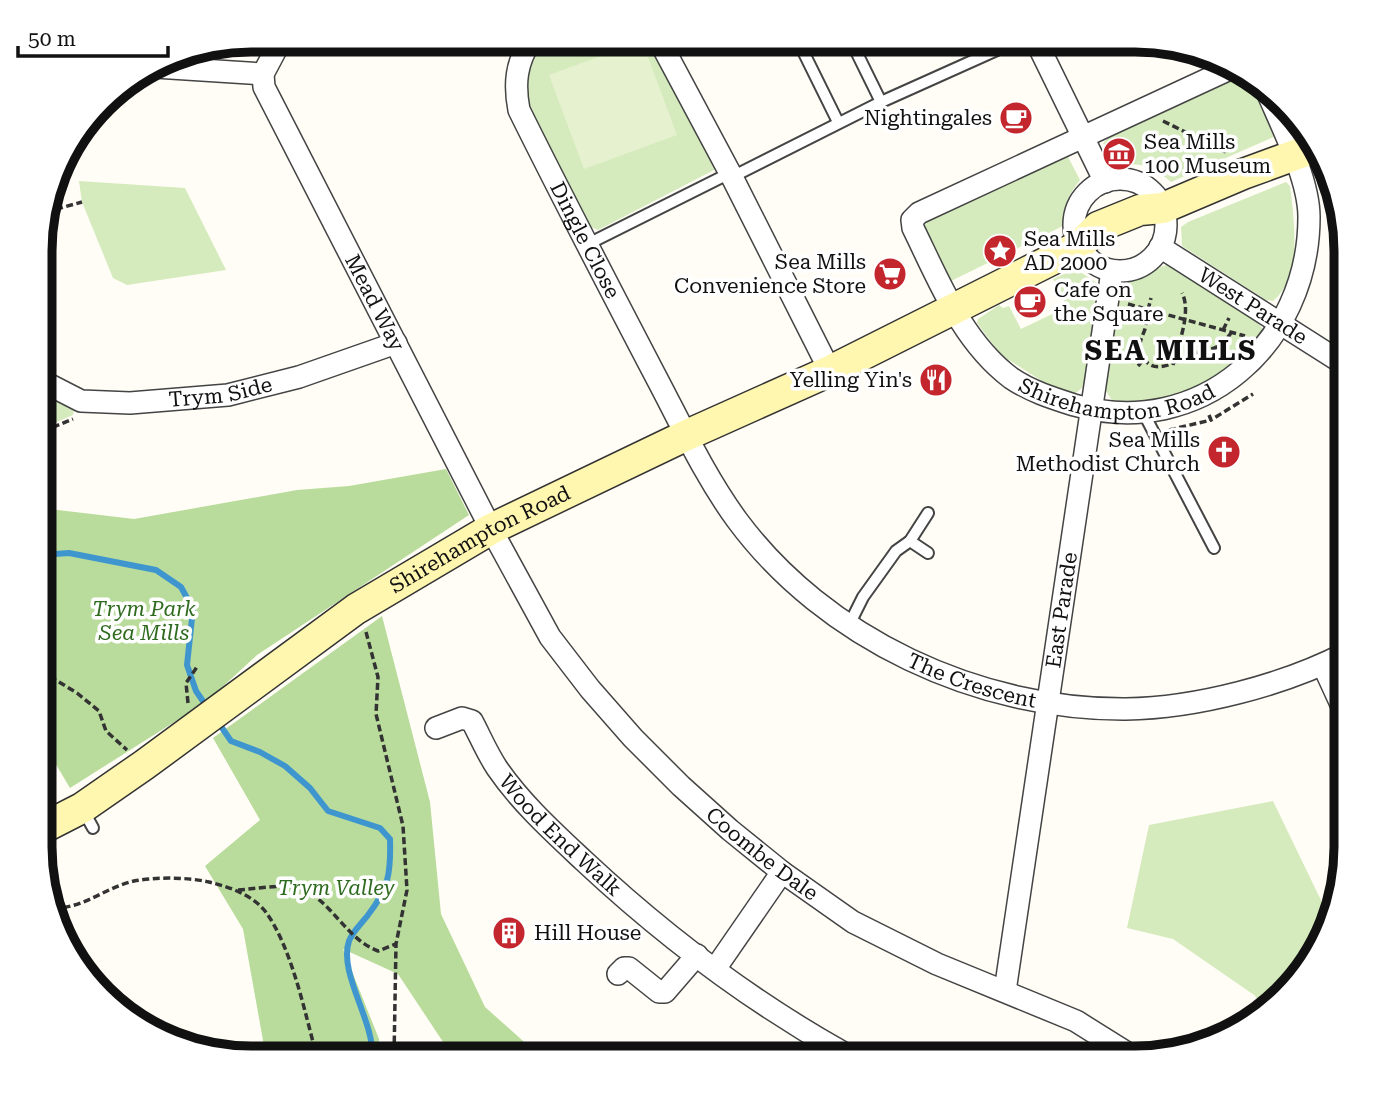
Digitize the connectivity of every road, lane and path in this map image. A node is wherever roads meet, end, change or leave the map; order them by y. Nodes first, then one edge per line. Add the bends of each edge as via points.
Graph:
1 (274, 53) edge
2 (524, 53) edge
3 (666, 53) edge
4 (804, 53) edge
5 (858, 53) edge
6 (990, 53) edge
7 (1042, 53) edge
8 (173, 69) edge
9 (1222, 72) edge
10 (263, 74) junction
11 (881, 102) junction
12 (1140, 110) junction
13 (838, 122) junction
14 (1288, 124) edge
15 (1084, 137) junction
16 (1305, 151) edge
17 (1243, 174) junction
18 (731, 175) junction
19 (1105, 182) junction
20 (82, 202) dead end
21 (1163, 208) junction
22 (57, 209) edge
23 (586, 245) junction
24 (1079, 246) junction
25 (1160, 247) junction
26 (1112, 271) junction
27 (1182, 293) dead end
28 (1151, 298) dead end
29 (1109, 300) junction
30 (953, 308) junction
31 (1145, 309) junction
32 (1228, 318) dead end
33 (1184, 319) junction
34 (1282, 325) junction
35 (1223, 330) junction
36 (1231, 332) junction
37 (396, 343) junction
38 (1267, 344) junction
39 (1334, 358) edge
40 (1144, 359) junction
41 (1173, 365) junction
42 (1138, 366) dead end
43 (830, 371) junction
44 (52, 386) edge
45 (81, 401) junction
46 (1093, 410) junction
47 (1143, 412) junction
48 (1211, 420) dead end
49 (52, 426) edge
50 (1155, 433) junction
51 (687, 435) junction
52 (928, 513) dead end
53 (491, 529) junction
54 (910, 541) junction
55 (1214, 548) dead end
56 (928, 553) dead end
57 (849, 625) junction
58 (370, 642) dead end
59 (1334, 659) edge
60 (1323, 665) junction
61 (197, 667) dead end
62 (53, 678) edge
63 (1334, 689) edge
64 (1049, 703) junction
65 (197, 727) junction
66 (436, 728) dead end
67 (144, 765) junction
68 (53, 827) edge
69 (782, 872) junction
70 (238, 890) junction
71 (63, 909) edge
72 (396, 944) junction
73 (697, 955) junction
74 (715, 969) junction
75 (618, 974) dead end
76 (1005, 991) junction
77 (313, 1045) edge
78 (394, 1045) edge
79 (831, 1046) edge
80 (1116, 1046) edge

1 - 10 street
2 - 23 street, Dingle Close via 517,68 519,110
3 - 18 street
4 - 13 lane
5 - 11 lane
6 - 11 lane
7 - 15 street
8 - 10 street
9 - 12 street, Shirehampton Road
10 - 37 street, Mead Way via 264,87
11 - 13 lane
12 - 15 street, Shirehampton Road
12 - 17 path via 1234,156
13 - 18 lane
14 - 16 street, Shirehampton Road
15 - 19 street
15 - 30 street, Shirehampton Road via 912,220
16 - 17 main road, Shirehampton Road
16 - 34 street, Shirehampton Road via 1309,217 1300,278
17 - 21 main road, Shirehampton Road
18 - 23 lane
18 - 43 street
19 - 21 street via 1132,181 1156,196
19 - 24 street via 1081,201 1074,231
20 - 22 path
21 - 24 main road, Shirehampton Road via 1145,226 1106,243
21 - 25 street via 1165,235
23 - 51 street, Dingle Close
24 - 26 street via 1087,258
24 - 30 main road, Shirehampton Road
25 - 26 street via 1140,267
25 - 34 street, West Parade
26 - 29 street, East Parade
27 - 33 path
28 - 31 path
29 - 31 path
29 - 46 street, East Parade
30 - 43 main road, Shirehampton Road
30 - 46 street, Shirehampton Road via 984,354 1011,378 1049,398
31 - 33 path
31 - 40 path via 1146,327 1140,338
32 - 35 path
33 - 35 path
33 - 41 path
34 - 38 street, Shirehampton Road
34 - 39 street, West Parade
35 - 36 path
36 - 38 path
36 - 41 path via 1212,351 1195,353
37 - 45 street, Trym Side via 299,377 228,395 130,403
37 - 53 street, Mead Way
38 - 47 street, Shirehampton Road via 1228,381 1200,397 1172,408
40 - 41 path via 1157,366
40 - 42 path
43 - 51 main road, Shirehampton Road
44 - 45 street, Trym Side
45 - 49 path via 78,417
46 - 47 street, Shirehampton Road
46 - 64 street, East Parade
47 - 50 lane
48 - 50 path
50 - 55 lane
51 - 53 main road, Shirehampton Road
51 - 57 street, The Crescent via 710,479 746,530 784,574
52 - 54 lane
53 - 65 main road, Shirehampton Road via 356,609
53 - 69 street, Coombe Dale via 550,637 590,688 681,786
54 - 56 lane
54 - 57 lane via 895,551
57 - 64 street, The Crescent via 893,651 957,679
58 - 72 path via 378,677 376,714 403,826 407,891
59 - 60 street, The Crescent
60 - 63 street
60 - 64 street, The Crescent via 1286,680 1177,704 1126,709
61 - 65 path via 186,683
62 - 67 path via 99,711 106,731
64 - 76 street, East Parade
65 - 67 main road, Shirehampton Road
66 - 73 street, Wood End Walk via 462,718 472,721 497,767 538,819
67 - 68 main road, Shirehampton Road via 87,818
69 - 74 street
69 - 76 street, Coombe Dale via 853,922 937,964
70 - 71 path via 199,880 133,881
70 - 72 path via 296,888 317,898 364,946 378,951
70 - 77 path via 264,910 284,946
72 - 78 path
73 - 74 street, Wood End Walk
73 - 75 street via 665,992 629,968
74 - 79 street, Wood End Walk
76 - 80 street, Coombe Dale via 1076,1021

